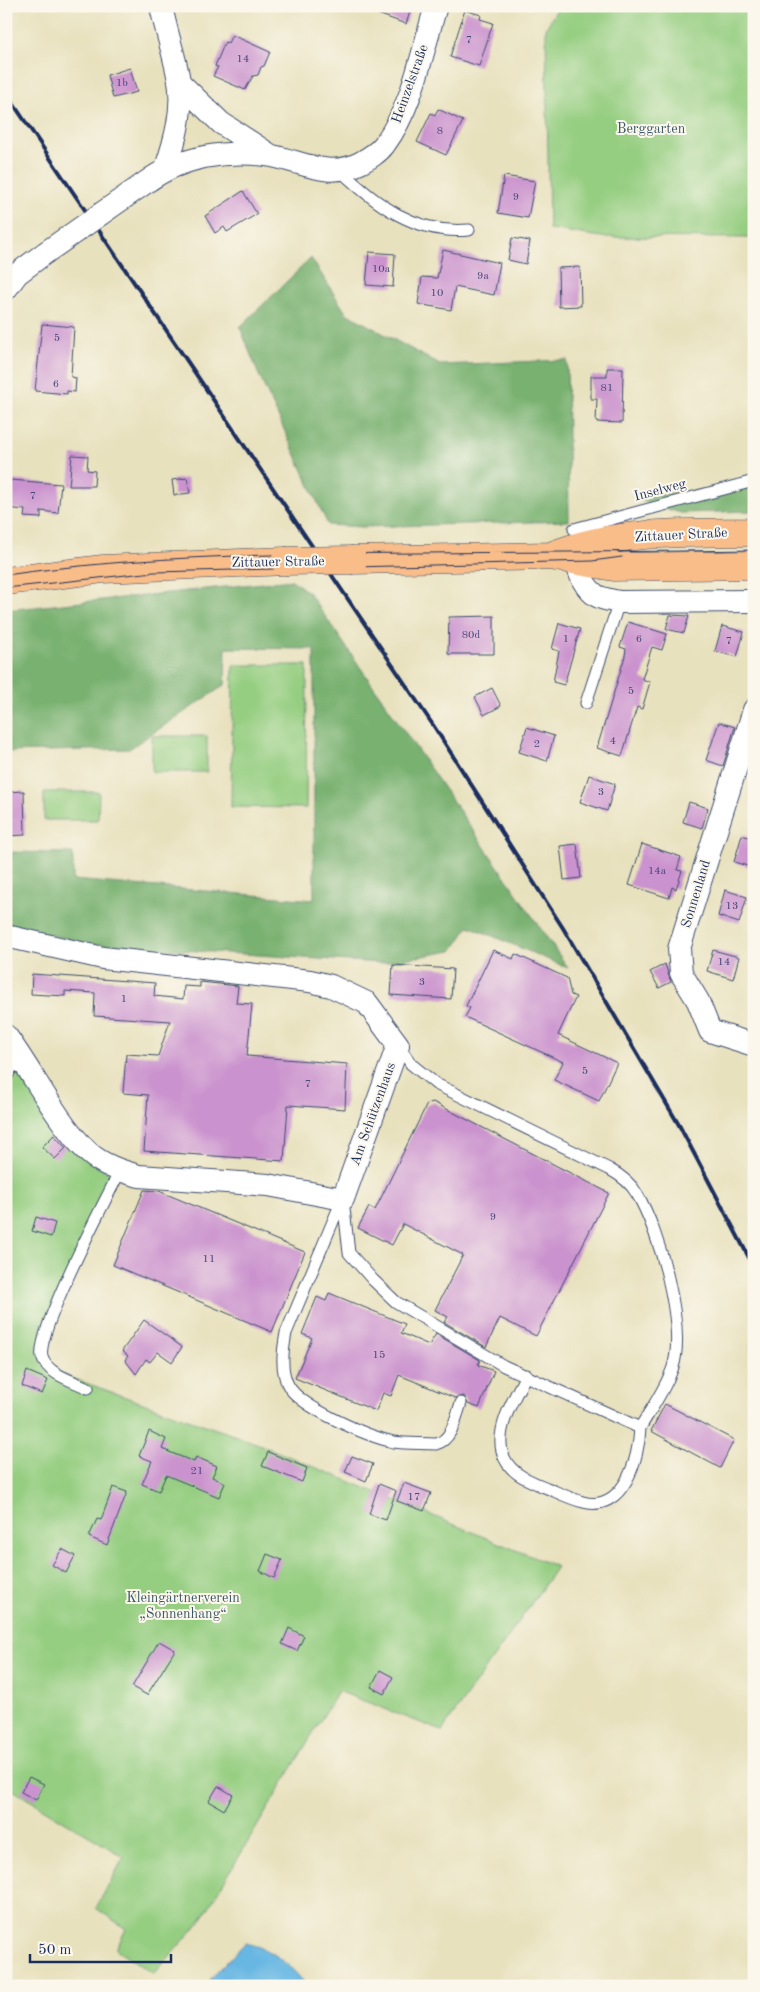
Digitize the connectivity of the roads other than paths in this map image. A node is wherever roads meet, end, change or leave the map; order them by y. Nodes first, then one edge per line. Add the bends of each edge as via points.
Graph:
1 (161, 6) edge
2 (436, 6) edge
3 (180, 82) junction
4 (272, 156) junction
5 (166, 168) junction
6 (340, 170) junction
7 (469, 230) dead end
8 (6, 289) edge
9 (754, 481) edge
10 (754, 532) edge
11 (569, 548) junction
12 (754, 565) edge
13 (6, 581) edge
14 (754, 601) edge
15 (619, 602) junction
16 (586, 703) dead end
17 (754, 710) edge
18 (6, 936) edge
19 (6, 1036) edge
20 (398, 1045) junction
21 (754, 1045) edge
22 (20, 1054) junction
23 (6, 1078) edge
24 (120, 1171) junction
25 (343, 1199) junction
26 (526, 1375) junction
27 (88, 1388) dead end
28 (461, 1403) dead end
29 (640, 1428) junction

1 - 3 street
2 - 6 street, Heinzelstraße via 402,114 384,146 370,158
3 - 4 street via 221,123
3 - 5 street via 176,131
4 - 5 street, Heinzelstraße via 228,154
4 - 6 street, Heinzelstraße via 312,169
5 - 8 street, Heinzelstraße, bridge via 17,274
6 - 7 lane via 381,206 412,222 454,231
9 - 11 lane, Inselweg
10 - 11 main road, Zittauer Straße via 616,538
11 - 12 main road, Zittauer Straße via 614,568
11 - 13 main road, Zittauer Straße, bridge via 103,569
11 - 15 street via 581,576 593,593
14 - 15 street
15 - 16 lane
17 - 21 street, Sonnenland via 679,949 681,972 710,1031
18 - 20 street, Am Schützenhaus via 102,958 331,986 367,1003
19 - 22 street
20 - 25 street, Am Schützenhaus
20 - 29 lane via 411,1064 436,1084 609,1168 637,1192 654,1227 675,1315 677,1338 673,1367
22 - 23 lane
22 - 24 street via 77,1140 98,1160
24 - 25 street via 140,1176 268,1186
24 - 27 lane via 44,1334 42,1356 49,1369
25 - 26 lane via 349,1253 373,1280 396,1302 469,1346
25 - 28 lane via 286,1333 283,1369 287,1384 307,1406 395,1442 442,1442 449,1435
26 - 29 lane
26 - 29 lane via 506,1419 502,1450 507,1463 526,1479 583,1502 603,1501 617,1494 628,1478 637,1455

